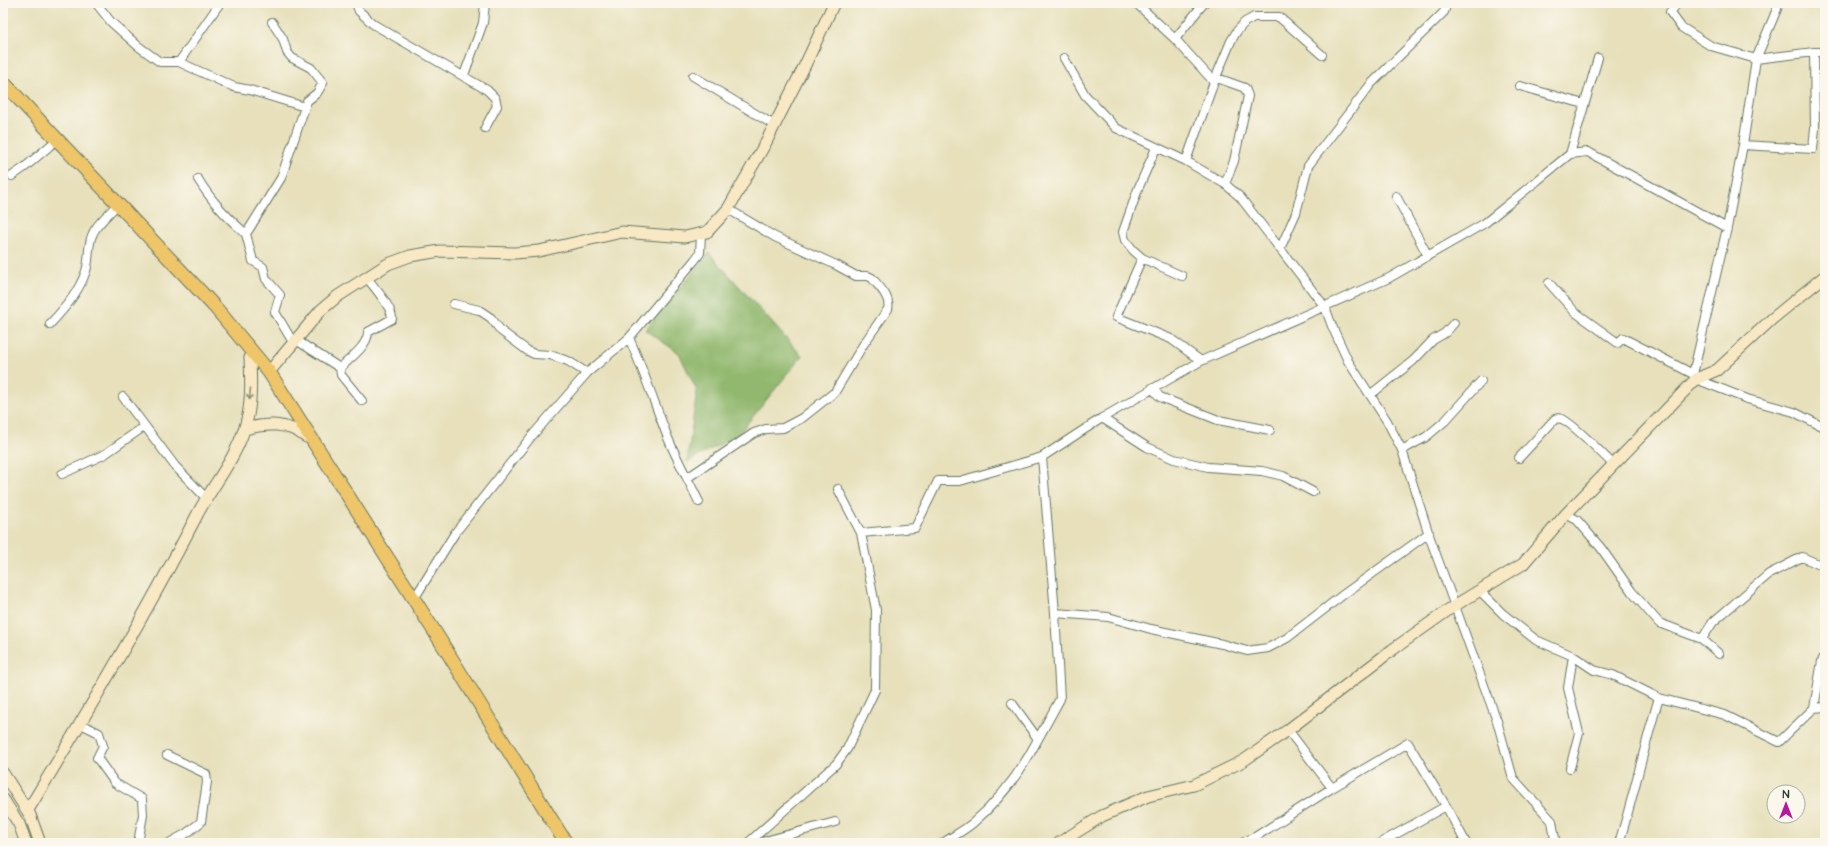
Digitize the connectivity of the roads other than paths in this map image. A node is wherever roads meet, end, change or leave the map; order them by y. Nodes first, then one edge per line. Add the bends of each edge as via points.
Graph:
1 (96, 3) edge
2 (220, 3) edge
3 (356, 3) edge
4 (485, 3) edge
5 (834, 3) edge
6 (1136, 3) edge
7 (1204, 3) edge
8 (1447, 3) edge
9 (1678, 3) edge
10 (1778, 3) edge
11 (272, 22) dead end
12 (1175, 39) junction
13 (1814, 52) junction
14 (1825, 52) edge
15 (1322, 55) dead end
16 (1064, 58) dead end
17 (1598, 58) dead end
18 (1756, 59) junction
19 (179, 62) junction
20 (464, 75) junction
21 (693, 76) dead end
22 (1215, 80) junction
23 (3, 82) edge
24 (1520, 86) dead end
25 (3, 91) edge
26 (1584, 104) junction
27 (305, 107) junction
28 (774, 124) junction
29 (485, 128) dead end
30 (52, 144) junction
31 (1743, 145) junction
32 (1156, 148) junction
33 (1570, 154) junction
34 (1186, 161) junction
35 (12, 176) dead end
36 (198, 179) dead end
37 (1225, 184) junction
38 (1396, 196) dead end
39 (114, 208) junction
40 (728, 209) junction
41 (1727, 228) junction
42 (246, 234) junction
43 (701, 235) junction
44 (1280, 249) junction
45 (1428, 256) junction
46 (1142, 258) junction
47 (1182, 276) dead end
48 (1825, 276) edge
49 (367, 278) junction
50 (1549, 283) dead end
51 (454, 304) dead end
52 (1325, 307) junction
53 (1454, 323) dead end
54 (50, 324) dead end
55 (629, 338) junction
56 (295, 342) junction
57 (250, 358) junction
58 (1201, 361) junction
59 (340, 368) junction
60 (269, 372) junction
61 (587, 373) junction
62 (1695, 376) junction
63 (1481, 381) dead end
64 (1152, 388) junction
65 (1370, 395) junction
66 (123, 397) dead end
67 (362, 402) dead end
68 (1102, 418) junction
69 (145, 426) junction
70 (1825, 428) edge
71 (245, 429) junction
72 (1270, 430) dead end
73 (306, 437) junction
74 (1402, 450) junction
75 (1042, 457) junction
76 (1519, 458) dead end
77 (1613, 464) junction
78 (62, 474) dead end
79 (687, 478) junction
80 (838, 489) dead end
81 (1313, 492) dead end
82 (206, 498) junction
83 (699, 502) dead end
84 (1566, 514) junction
85 (861, 533) junction
86 (1429, 533) junction
87 (1825, 567) edge
88 (1480, 590) junction
89 (414, 599) junction
90 (1454, 606) junction
91 (1055, 613) junction
92 (1702, 639) junction
93 (1718, 654) dead end
94 (1825, 655) edge
95 (1573, 656) junction
96 (1659, 698) junction
97 (1012, 702) dead end
98 (1825, 706) edge
99 (1814, 708) junction
100 (81, 724) junction
101 (1288, 730) junction
102 (1038, 739) junction
103 (167, 755) dead end
104 (1570, 768) dead end
105 (3, 773) edge
106 (1332, 788) junction
107 (3, 799) edge
108 (1446, 806) junction
109 (28, 810) junction
110 (835, 822) dead end
111 (26, 843) edge
112 (40, 843) edge
113 (138, 843) edge
114 (169, 843) edge
115 (556, 843) edge
116 (566, 843) edge
117 (758, 843) edge
118 (943, 843) edge
119 (1059, 843) edge
120 (1242, 843) edge
121 (1380, 843) edge
122 (1466, 843) edge
123 (1550, 843) edge
124 (1618, 843) edge

1 - 19 street via 111,22 160,62
2 - 19 street
3 - 20 street via 359,11 369,21
4 - 20 street via 483,23
5 - 28 street
6 - 12 street
7 - 12 street
8 - 44 street via 1444,12 1371,84 1308,166 1296,213
9 - 18 street via 1670,12 1681,27 1710,46
10 - 18 street
11 - 27 street via 292,58 312,68 323,83 317,93 307,100
12 - 22 street
13 - 14 street
13 - 18 street
13 - 31 street via 1813,149
15 - 22 street via 1279,17 1254,17 1245,22 1231,41
16 - 32 street via 1085,95 1116,128
17 - 26 street
18 - 31 street
19 - 27 street via 234,87
20 - 29 street via 495,98 497,106
21 - 28 street
22 - 34 street
22 - 37 street via 1245,88 1248,96 1234,161
23 - 60 main road via 215,307
24 - 26 street
25 - 30 main road
26 - 33 street
27 - 42 street via 281,178
28 - 40 street
30 - 35 street
30 - 39 main road
31 - 41 street
32 - 34 street
32 - 46 street via 1123,232 1125,240
33 - 41 street via 1588,152
33 - 45 street via 1485,223
34 - 37 street
36 - 42 street via 222,213
37 - 44 street via 1240,197
38 - 45 street
39 - 54 street via 96,226 91,236 86,269 76,292
39 - 57 main road
40 - 43 street via 715,225
40 - 79 street via 775,237 856,276 872,278 889,300 889,305 835,392 802,418 783,428 754,433
41 - 62 street
42 - 56 street via 253,261 263,267 266,279 280,295 275,312
43 - 49 street via 685,237 622,232 516,254 440,251 410,256 388,264
43 - 55 street via 700,253
44 - 52 street
45 - 52 street via 1389,278
46 - 47 street
46 - 58 street via 1116,318 1170,339
48 - 62 street via 1772,319 1717,370
49 - 56 street via 321,310
49 - 59 street via 389,308 393,315 392,319 368,332 368,338
50 - 62 street via 1575,312 1618,343 1623,338
51 - 61 street via 478,310 491,318 501,331 528,351 568,360
52 - 58 street
52 - 65 street via 1348,361
53 - 65 street via 1413,361
55 - 61 street
55 - 79 street via 668,438
56 - 59 street
56 - 60 street
57 -> 71 street via 251,388
57 - 73 main road
58 - 64 street
59 - 67 street via 341,375
60 - 89 main road
61 - 89 street via 531,437 455,533
62 - 70 street via 1747,399 1794,412
62 - 77 street
63 - 74 street via 1445,421 1426,437
64 - 68 street
64 - 72 street via 1160,397 1218,420
65 - 74 street
66 - 69 street
68 - 75 street
68 - 81 street via 1148,447 1174,458 1208,467 1262,471 1283,476
69 - 78 street via 105,454
69 - 82 street via 175,466
71 - 73 street via 262,424 279,424 296,429
71 - 82 street via 238,448
73 - 115 main road
74 - 86 street
75 - 85 street via 960,481 938,482 915,528
75 - 91 street
76 - 77 street via 1555,419 1560,418
77 - 84 street
79 - 83 street
80 - 85 street
82 - 100 street via 139,624
84 - 88 street via 1523,564
84 - 92 street via 1577,520 1601,548 1632,592 1659,622
85 - 117 street via 876,610 875,690 847,749 836,764 749,842
86 - 90 street
86 - 91 street via 1287,638 1268,648 1247,651 1108,617
87 - 92 street via 1802,557 1769,574 1713,622
88 - 90 street
88 - 95 street via 1503,614 1536,640
89 - 116 main road
90 - 101 street
90 - 123 street via 1497,721 1513,778 1552,821 1555,839
91 - 102 street via 1060,699
92 - 93 street
94 - 99 street
95 - 96 street via 1594,670 1613,675
95 - 104 street via 1568,688 1579,733
96 - 99 street via 1725,715 1779,742
96 - 124 street via 1644,747 1632,801
97 - 102 street
98 - 99 street
100 - 109 street
100 - 113 street via 99,734 103,746 97,758 115,783 142,798 143,815
101 - 106 street
101 - 119 street via 1243,761 1194,785 1148,796 1102,816
102 - 118 street via 1026,763 1008,789 974,823
103 - 114 street via 206,774 207,782 201,822
105 - 109 street
106 - 108 street via 1408,743
106 - 120 street
107 - 111 street via 19,824
108 - 121 street
108 - 122 street
109 - 112 street
110 - 117 street

